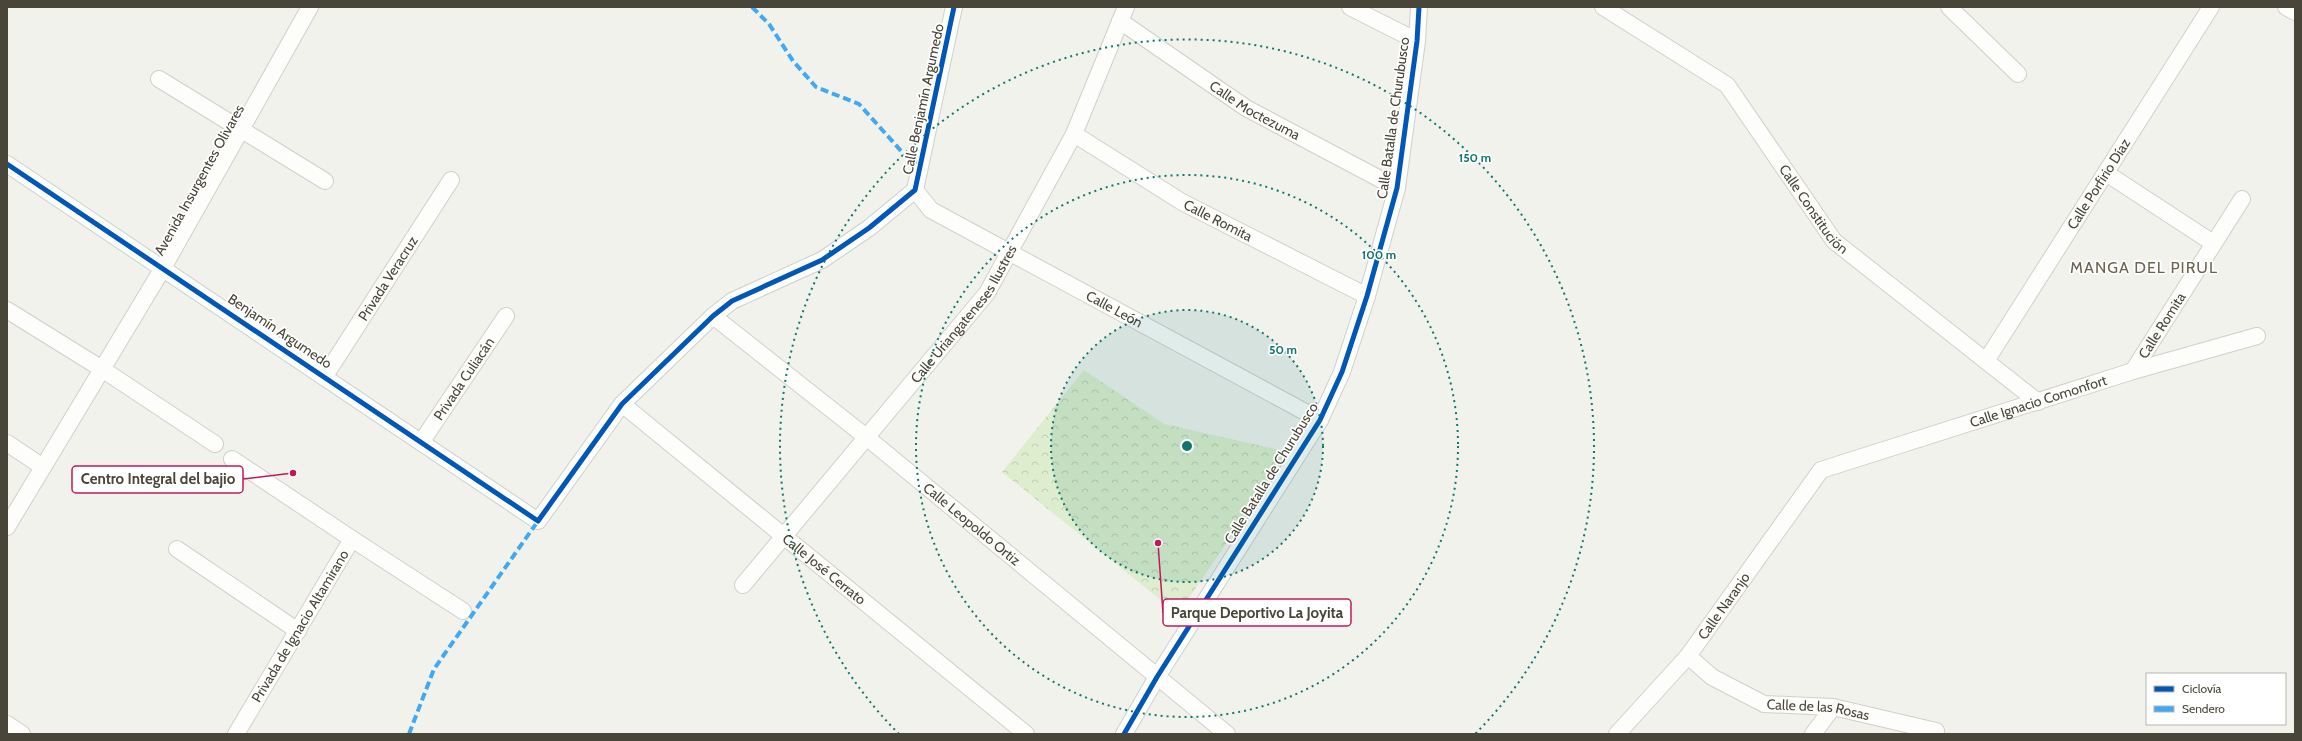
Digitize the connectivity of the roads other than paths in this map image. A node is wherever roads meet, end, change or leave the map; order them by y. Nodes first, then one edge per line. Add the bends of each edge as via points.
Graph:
1 (310, 7) edge
2 (954, 7) edge
3 (1350, 7) edge
4 (1419, 7) edge
5 (1603, 7) edge
6 (1950, 7) edge
7 (2211, 7) edge
8 (2286, 7) edge
9 (2295, 12) edge
10 (1123, 14) edge
11 (1417, 41) junction
12 (2018, 74) dead end
13 (159, 80) dead end
14 (241, 130) junction
15 (1074, 134) junction
16 (7, 164) edge
17 (2106, 173) junction
18 (451, 180) dead end
19 (325, 181) dead end
20 (1397, 188) junction
21 (915, 190) junction
22 (2242, 199) dead end
23 (2213, 243) junction
24 (1011, 253) junction
25 (163, 268) junction
26 (1367, 296) junction
27 (7, 310) edge
28 (506, 316) dead end
29 (713, 316) junction
30 (2257, 336) dead end
31 (1986, 361) junction
32 (102, 369) junction
33 (2133, 371) junction
34 (325, 376) junction
35 (2038, 402) junction
36 (622, 404) junction
37 (1320, 420) junction
38 (865, 436) junction
39 (422, 441) junction
40 (7, 443) edge
41 (215, 444) dead end
42 (232, 459) dead end
43 (43, 467) junction
44 (1821, 470) joint
45 (538, 521) joint
46 (7, 527) edge
47 (782, 536) junction
48 (352, 539) junction
49 (177, 549) dead end
50 (742, 585) dead end
51 (463, 611) dead end
52 (298, 631) junction
53 (1688, 656) junction
54 (1157, 677) junction
55 (1833, 707) junction
56 (7, 724) edge
57 (1936, 731) dead end
58 (22, 734) edge
59 (236, 734) edge
60 (1026, 734) edge
61 (1124, 734) edge
62 (1227, 734) edge
63 (1617, 734) edge
64 (1813, 734) edge

1 - 14 street, Avenida Insurgentes Olivares
2 - 21 street, Calle Benjamín Argumedo
3 - 11 street
4 - 11 street, Calle Batalla de Churubusco
5 - 31 street, Calle Constitución via 1727,85 1834,241
6 - 12 street
7 - 17 street, Calle Porfirio Díaz
8 - 9 street
10 - 15 street, Calle Uriangateneses Ilustres
10 - 20 street, Calle Moctezuma via 1246,108
11 - 20 street, Calle Batalla de Churubusco
13 - 14 street
14 - 19 street
14 - 25 street, Avenida Insurgentes Olivares
15 - 24 street, Calle Uriangateneses Ilustres
15 - 26 street, Calle Romita via 1182,202
16 - 25 street, Benjamín Argumedo
17 - 23 street
17 - 31 street, Calle Porfirio Díaz
18 - 34 street, Privada Veracruz
20 - 26 street, Calle Batalla de Churubusco
21 - 24 street, Calle León via 931,210
21 - 29 street, Calle Benjamín Argumedo via 868,228 822,260 732,301
22 - 23 street, Calle Romita
23 - 33 street, Calle Romita
24 - 37 street, Calle León
24 - 38 street, Calle Uriangateneses Ilustres via 987,293
25 - 32 street, Avenida Insurgentes Olivares
25 - 34 street, Benjamín Argumedo
26 - 37 street, Calle Batalla de Churubusco via 1342,372
27 - 32 street
28 - 39 street, Privada Culiacán
29 - 36 street, Calle Benjamín Argumedo
29 - 38 street, Calle Leopoldo Ortiz
30 - 33 street, Calle Ignacio Comonfort
31 - 35 street, Calle Constitución
32 - 41 street
32 - 43 street, Avenida Insurgentes Olivares
33 - 35 street, Calle Ignacio Comonfort
34 - 39 street, Benjamín Argumedo
35 - 44 street, Calle Ignacio Comonfort
36 - 45 street, Calle Benjamín Argumedo
36 - 47 street, Calle José Cerrato
37 - 54 street, Calle Batalla de Churubusco
38 - 47 street, Calle Uriangateneses Ilustres
38 - 54 street, Calle Leopoldo Ortiz
39 - 45 street, Benjamín Argumedo
40 - 43 street
42 - 48 street, Privada de Ignacio Altamirano
43 - 46 street, Avenida Insurgentes Olivares
44 - 53 street, Calle Naranjo
47 - 50 street, Calle Uriangateneses Ilustres
47 - 60 street, Calle José Cerrato
48 - 51 street
48 - 52 street, Privada de Ignacio Altamirano
49 - 52 street
52 - 59 street, Privada de Ignacio Altamirano
53 - 55 street, Calle de las Rosas via 1712,677 1764,704
53 - 63 street, Calle Naranjo
54 - 61 street, Calle Batalla de Churubusco
54 - 62 street, Calle Leopoldo Ortiz
55 - 57 street, Calle de las Rosas
55 - 64 street
56 - 58 street

